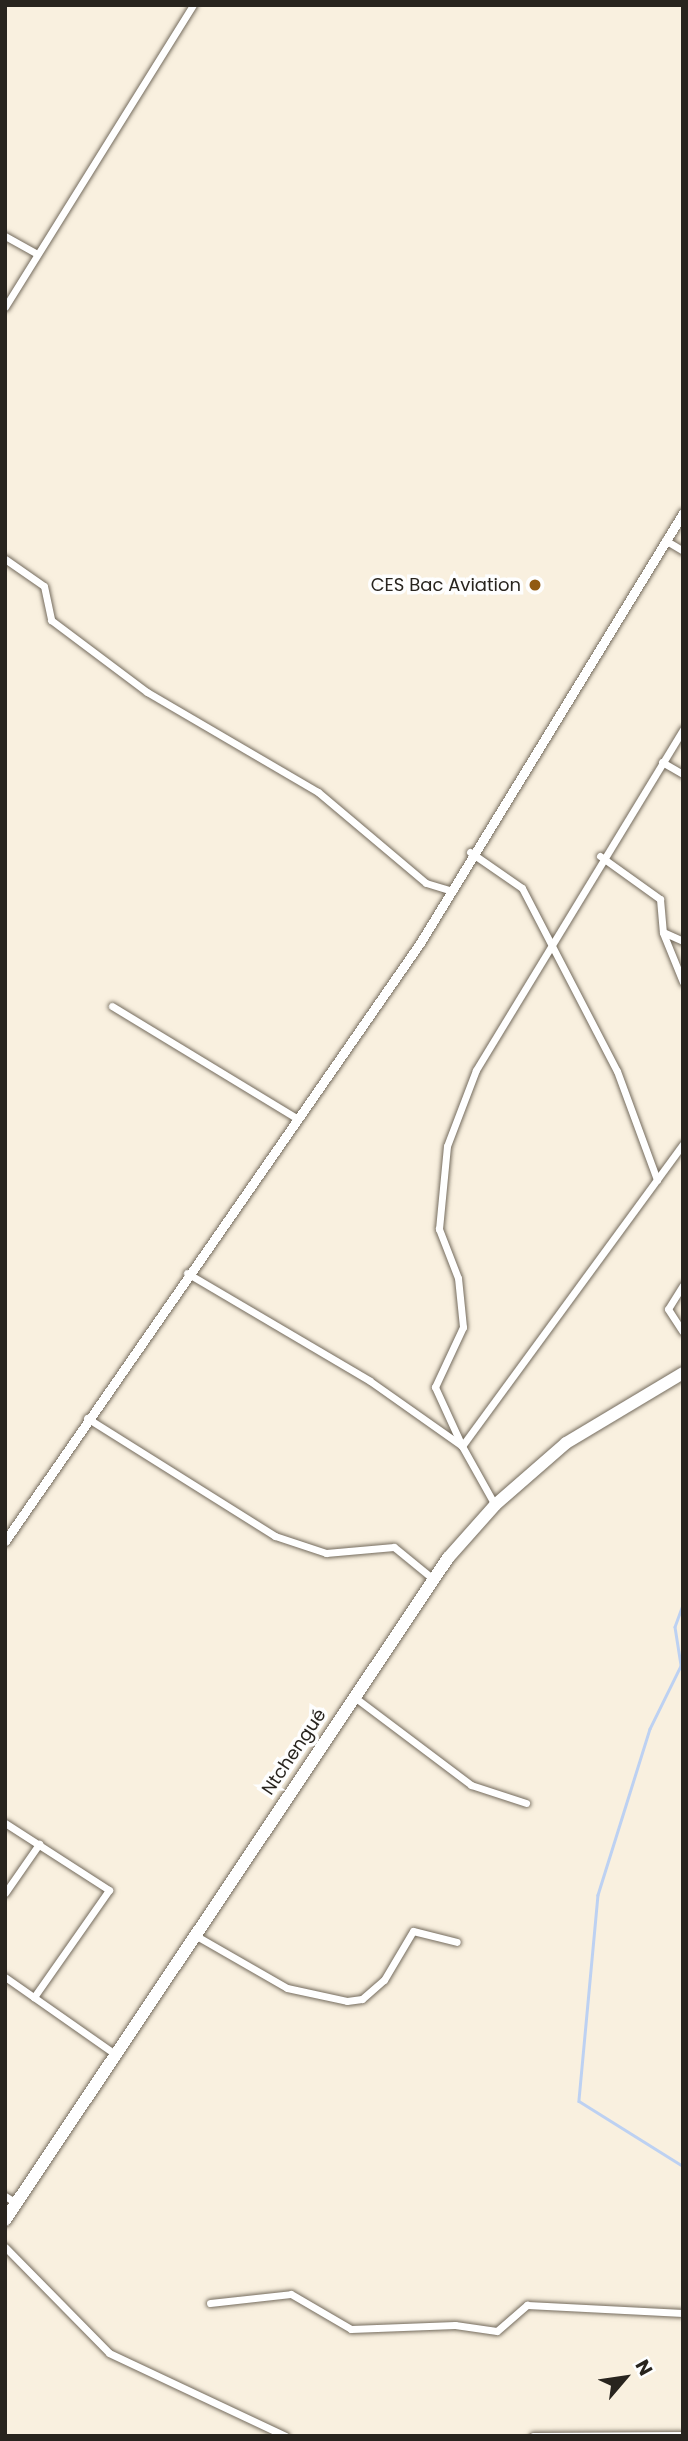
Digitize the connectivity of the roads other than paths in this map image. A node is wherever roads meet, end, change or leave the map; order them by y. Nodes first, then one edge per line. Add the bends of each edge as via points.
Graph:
1 (193, 5) edge
2 (5, 236) edge
3 (37, 254) junction
4 (5, 307) edge
5 (683, 513) edge
6 (664, 540) junction
7 (683, 551) edge
8 (5, 559) edge
9 (683, 729) edge
10 (662, 762) junction
11 (683, 774) edge
12 (470, 852) junction
13 (600, 856) junction
14 (453, 891) junction
15 (663, 932) junction
16 (683, 941) edge
17 (551, 944) junction
18 (683, 982) edge
19 (112, 1006) dead end
20 (299, 1119) junction
21 (683, 1144) edge
22 (657, 1180) junction
23 (187, 1272) junction
24 (683, 1285) edge
25 (683, 1332) edge
26 (683, 1373) edge
27 (87, 1418) junction
28 (462, 1446) junction
29 (495, 1504) junction
30 (5, 1541) edge
31 (432, 1578) junction
32 (353, 1695) junction
33 (526, 1803) dead end
34 (5, 1823) edge
35 (39, 1844) junction
36 (5, 1893) edge
37 (193, 1934) junction
38 (457, 1942) dead end
39 (5, 1977) edge
40 (34, 1997) junction
41 (115, 2054) junction
42 (11, 2200) edge
43 (5, 2220) edge
44 (5, 2247) edge
45 (210, 2303) dead end
46 (683, 2313) edge
47 (683, 2434) edge
48 (285, 2436) edge
49 (533, 2436) edge

1 - 3 street
2 - 3 street
3 - 4 street
5 - 6 street
6 - 7 street
6 - 12 street
8 - 14 street via 44,586 51,620 126,676 318,792 426,883
9 - 10 street
10 - 11 street
10 - 13 street
12 - 14 street
12 - 17 street via 522,888
13 - 15 street via 660,898
13 - 17 street
14 - 20 street
15 - 16 street
15 - 18 street
17 - 22 street via 617,1071
17 - 28 street via 476,1070 447,1146 439,1229 458,1278 463,1326 435,1387
19 - 20 street
20 - 23 street
21 - 22 street
22 - 28 street
23 - 27 street
23 - 28 street via 370,1381
24 - 25 street via 668,1310
26 - 29 main road, Ntchengué via 588,1426
27 - 30 street
27 - 31 street via 275,1535 326,1553 394,1547
28 - 29 street
29 - 31 main road, Ntchengué
31 - 32 main road, Ntchengué
32 - 33 street via 471,1786
32 - 37 main road, Ntchengué
34 - 35 street
35 - 36 street
35 - 40 street via 109,1891
37 - 38 street via 287,1988 347,2001 362,1998 384,1980 414,1931
37 - 41 main road, Ntchengué
39 - 40 street
40 - 41 street
41 - 42 main road, Ntchengué
42 - 43 main road, Ntchengué
44 - 48 street via 109,2353
45 - 46 street via 291,2294 351,2329 455,2325 497,2331 527,2305
47 - 49 street

